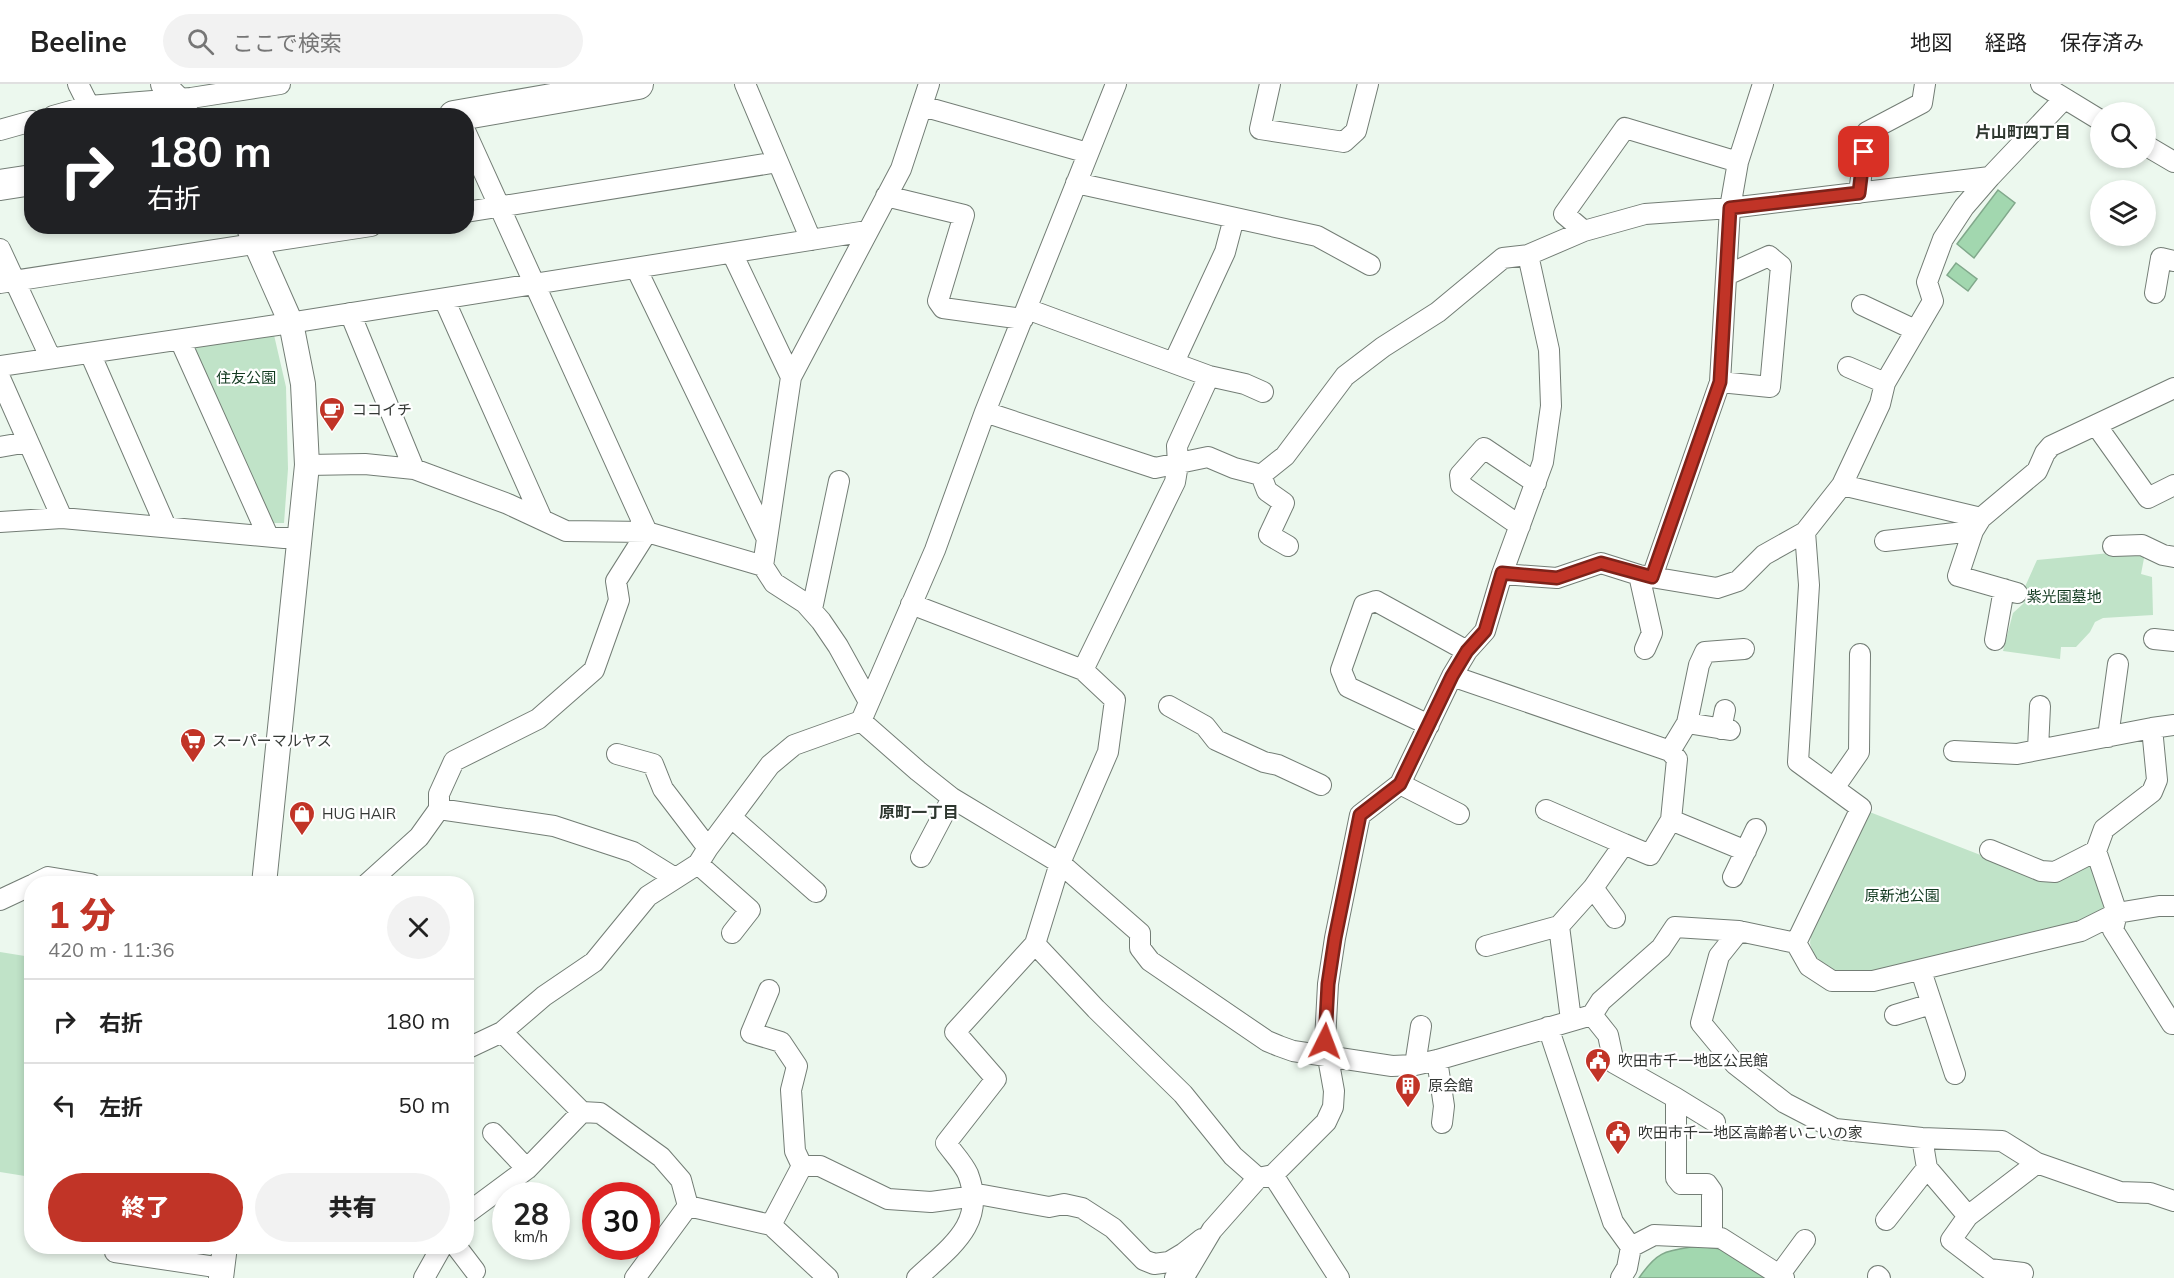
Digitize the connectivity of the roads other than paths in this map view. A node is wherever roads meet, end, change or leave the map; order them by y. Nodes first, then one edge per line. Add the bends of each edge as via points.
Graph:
1 (78, 84) edge
2 (280, 84) edge
3 (638, 84) edge
4 (745, 84) edge
5 (929, 84) edge
6 (1116, 84) edge
7 (1270, 84) edge
8 (1368, 84) edge
9 (1763, 84) edge
10 (1925, 84) edge
11 (2041, 84) edge
12 (2064, 99) junction
13 (176, 100) edge
14 (89, 106) junction
15 (922, 106) junction
16 (82, 108) edge
17 (474, 112) edge
18 (2090, 114) edge
19 (24, 123) edge
20 (0, 130) edge
21 (474, 150) edge
22 (2156, 151) edge
23 (1088, 153) junction
24 (778, 162) junction
25 (1738, 162) junction
26 (2174, 162) edge
27 (1990, 177) junction
28 (24, 181) edge
29 (1076, 183) junction
30 (0, 185) edge
31 (1859, 193) junction
32 (886, 196) junction
33 (501, 206) junction
34 (1730, 208) junction
35 (474, 211) edge
36 (1234, 218) junction
37 (867, 231) junction
38 (1584, 231) junction
39 (275, 234) edge
40 (251, 236) edge
41 (811, 240) junction
42 (0, 249) edge
43 (732, 253) junction
44 (1528, 255) junction
45 (2174, 261) edge
46 (1370, 266) dead end
47 (636, 268) junction
48 (1727, 275) junction
49 (7, 282) edge
50 (535, 283) junction
51 (2155, 293) dead end
52 (444, 299) junction
53 (1862, 305) dead end
54 (350, 313) junction
55 (1025, 314) junction
56 (291, 323) junction
57 (1915, 330) junction
58 (180, 340) junction
59 (90, 353) junction
60 (50, 357) junction
61 (1174, 362) junction
62 (0, 366) edge
63 (1848, 367) dead end
64 (1209, 376) junction
65 (791, 377) junction
66 (0, 378) edge
67 (1720, 382) junction
68 (1885, 383) junction
69 (2174, 388) edge
70 (1263, 392) dead end
71 (985, 412) junction
72 (2096, 425) junction
73 (28, 442) junction
74 (0, 447) edge
75 (1178, 464) junction
76 (307, 465) junction
77 (414, 469) junction
78 (1261, 475) junction
79 (839, 481) dead end
80 (1536, 483) junction
81 (1842, 485) junction
82 (2174, 485) edge
83 (62, 518) junction
84 (542, 519) junction
85 (0, 522) edge
86 (1977, 525) junction
87 (1520, 526) junction
88 (166, 527) junction
89 (647, 532) junction
90 (1805, 532) junction
91 (268, 536) junction
92 (299, 538) junction
93 (767, 539) junction
94 (1885, 541) dead end
95 (1288, 546) dead end
96 (2113, 546) dead end
97 (2174, 557) edge
98 (764, 566) junction
99 (1502, 573) junction
100 (1645, 576) junction
101 (911, 604) junction
102 (812, 609) junction
103 (2154, 639) dead end
104 (1995, 640) dead end
105 (2174, 641) edge
106 (1744, 649) dead end
107 (1645, 650) dead end
108 (1467, 651) junction
109 (1860, 654) dead end
110 (2118, 664) dead end
111 (1083, 670) junction
112 (1452, 676) junction
113 (869, 702) junction
114 (1169, 706) dead end
115 (2040, 706) dead end
116 (861, 721) junction
117 (1687, 723) junction
118 (1725, 723) dead end
119 (1429, 725) junction
120 (2174, 725) edge
121 (2152, 728) junction
122 (2108, 737) junction
123 (2038, 748) junction
124 (1954, 751) dead end
125 (1670, 752) junction
126 (618, 754) dead end
127 (2166, 780) edge
128 (1400, 784) junction
129 (1321, 785) dead end
130 (1834, 788) junction
131 (952, 798) junction
132 (439, 809) junction
133 (1546, 810) dead end
134 (1459, 814) dead end
135 (732, 818) junction
136 (1671, 820) junction
137 (1756, 829) dead end
138 (1624, 844) junction
139 (1990, 850) dead end
140 (1746, 851) junction
141 (2096, 851) junction
142 (703, 856) junction
143 (921, 857) dead end
144 (1060, 863) junction
145 (265, 876) edge
146 (376, 876) edge
147 (1733, 877) dead end
148 (675, 878) junction
149 (24, 888) edge
150 (1593, 888) junction
151 (816, 892) dead end
152 (0, 900) edge
153 (2174, 906) edge
154 (2117, 913) junction
155 (1615, 918) dead end
156 (1560, 926) junction
157 (1739, 931) junction
158 (732, 933) dead end
159 (1796, 943) junction
160 (1035, 944) junction
161 (1486, 945) dead end
162 (1921, 971) junction
163 (769, 990) dead end
164 (1931, 1004) junction
165 (1592, 1015) junction
166 (1895, 1015) dead end
167 (1571, 1020) junction
168 (2174, 1024) edge
169 (1421, 1026) dead end
170 (1548, 1027) junction
171 (502, 1032) junction
172 (474, 1045) edge
173 (1329, 1055) junction
174 (1437, 1060) junction
175 (1414, 1065) junction
176 (1955, 1074) dead end
177 (1676, 1098) junction
178 (582, 1112) junction
179 (1715, 1122) dead end
180 (1442, 1123) dead end
181 (493, 1133) dead end
182 (1922, 1138) junction
183 (2037, 1163) junction
184 (802, 1166) junction
185 (1927, 1168) junction
186 (527, 1169) junction
187 (1266, 1177) junction
188 (973, 1196) junction
189 (2174, 1201) edge
190 (688, 1206) junction
191 (474, 1208) edge
192 (1968, 1216) junction
193 (1886, 1220) dead end
194 (771, 1225) junction
195 (1212, 1230) junction
196 (1712, 1237) junction
197 (1805, 1240) dead end
198 (1631, 1247) junction
199 (133, 1254) edge
200 (438, 1254) edge
201 (462, 1254) edge
202 (223, 1264) edge
203 (475, 1271) dead end
204 (2023, 1273) dead end
205 (1984, 1274) edge
206 (1782, 1276) edge
207 (424, 1278) edge
208 (635, 1278) edge
209 (828, 1278) edge
210 (917, 1278) edge
211 (1175, 1278) edge
212 (1339, 1278) edge
213 (1621, 1278) edge

1 - 14 street
2 - 13 street
3 - 17 main road
4 - 24 street
5 - 15 street
6 - 23 street
7 - 8 street via 1260,129 1344,142 1356,131
9 - 25 street
10 - 31 street via 1922,103 1867,132
11 - 12 street
12 - 18 street
12 - 27 street
13 - 14 street
14 - 16 street
15 - 23 street
15 - 32 street via 901,169
19 - 20 street
21 - 33 street
22 - 26 street
23 - 29 street
24 - 33 street
24 - 41 street
25 - 34 street
25 - 38 street via 1625,128 1564,214
27 - 31 street
27 - 57 street via 1943,239 1927,282 1933,301
28 - 30 main road
29 - 36 street
29 - 55 street
31 - 34 street
32 - 37 street
32 - 55 street via 964,215 938,301 943,308
33 - 35 street
33 - 50 street
34 - 38 street via 1645,214
34 - 48 street
36 - 46 street via 1317,236
36 - 61 street via 1225,252
37 - 41 street
37 - 65 street
38 - 44 street
39 - 40 street
40 - 49 street
40 - 56 street
41 - 43 street
42 - 49 street
43 - 47 street
43 - 65 street
44 - 78 street via 1503,258 1438,312 1345,376 1285,456
44 - 80 street via 1549,350 1551,406
45 - 51 street via 2161,258
47 - 50 street
47 - 93 street
48 - 67 street
48 - 67 street via 1769,256 1781,266 1770,387
49 - 60 street
50 - 52 street
50 - 89 street
52 - 54 street
52 - 84 street
53 - 57 street
54 - 56 street
54 - 77 street
55 - 61 street
55 - 71 street
56 - 58 street
56 - 76 street via 303,384
57 - 68 street
58 - 59 street
58 - 91 street
59 - 60 street
59 - 88 street
60 - 62 street
61 - 64 street
63 - 68 street
64 - 70 street
64 - 75 street via 1177,446
65 - 93 street
66 - 73 street
67 - 100 street
68 - 81 street via 1880,404
69 - 72 street
71 - 75 street via 1155,468
71 - 101 street
72 - 82 street via 2148,498
72 - 86 street via 2051,446 2037,471
73 - 74 street
73 - 83 street
75 - 78 street via 1208,457
75 - 111 street via 1175,482
76 - 77 street via 365,464
76 - 92 street
77 - 84 street
78 - 95 street via 1267,491 1284,503 1269,535
79 - 102 street
80 - 87 street
80 - 87 street via 1484,448 1460,475 1461,485
81 - 86 street
81 - 90 street
83 - 85 street
83 - 88 street
84 - 89 street via 566,531
86 - 94 street
86 - 104 street via 1958,576 2011,591
87 - 99 street
88 - 91 street
89 - 98 street
89 - 132 street via 616,581 619,600 594,670 538,719 454,761 439,794
90 - 100 street via 1764,555 1738,581 1717,588
90 - 130 street via 1809,585 1798,762
91 - 92 street
92 - 145 street
93 - 98 street
96 - 97 street via 2142,545
98 - 102 street via 774,583
99 - 100 street via 1557,578 1601,563
99 - 108 street via 1485,631
100 - 107 street via 1652,633
101 - 111 street
101 - 113 street
102 - 113 street
103 - 105 street
106 - 117 street via 1705,652
108 - 112 street
108 - 119 street via 1376,601 1364,605 1341,670 1348,687
109 - 130 street via 1859,752
110 - 122 street
111 - 144 street via 1115,700 1108,752
112 - 119 street
112 - 125 street
113 - 116 street
114 - 129 street via 1205,726 1216,740
115 - 123 street
116 - 131 street
116 - 135 street via 794,745 770,765
117 - 118 street
117 - 125 street
119 - 128 street
120 - 121 street
121 - 122 street
121 - 127 street
122 - 123 street
123 - 124 street via 2017,754
125 - 136 street via 1677,759
126 - 142 street via 656,757 663,789
127 - 141 street via 2104,829
128 - 134 street
128 - 173 street via 1360,815 1328,984 1325,1041
130 - 159 street via 1861,808
131 - 143 street
131 - 144 street
132 - 146 street via 419,837
132 - 148 street via 554,826 633,852
133 - 138 street
135 - 142 street
135 - 151 street
136 - 138 street via 1650,855
136 - 140 street
137 - 140 street
138 - 150 street
139 - 141 street via 2041,871 2055,872
140 - 147 street
141 - 154 street
142 - 148 street
142 - 158 street via 750,910
144 - 160 street
144 - 173 street via 1140,933 1140,948 1150,961 1267,1041 1293,1051
148 - 171 street via 648,896 594,962 544,996
149 - 152 street
150 - 155 street
150 - 156 street
153 - 154 street
154 - 162 street via 2081,931
154 - 168 street via 2113,930
156 - 161 street
156 - 167 street
157 - 159 street
157 - 165 street via 1676,927 1661,948 1600,1001
157 - 182 street via 1719,956 1701,1023 1735,1064 1785,1103 1835,1129
159 - 162 street via 1809,966 1832,981 1873,981
160 - 187 street via 1183,1094 1233,1156
160 - 188 street via 955,1032 996,1079 946,1143 967,1172
162 - 164 street
163 - 184 street via 751,1033 781,1042 797,1066 791,1090 795,1151
164 - 166 street
164 - 176 street
165 - 167 street
165 - 177 street via 1608,1035 1614,1063
167 - 170 street
169 - 175 street
170 - 174 street
170 - 198 street via 1613,1222
171 - 172 street
171 - 178 street
173 - 175 street via 1392,1066
173 - 187 street via 1334,1091 1329,1125
174 - 175 street
174 - 180 street via 1444,1106
177 - 179 street
177 - 196 street via 1676,1179 1681,1184 1707,1184 1712,1191
178 - 186 street
178 - 190 street via 600,1113 661,1157 681,1180
181 - 186 street
182 - 183 street via 2002,1141
182 - 185 street
183 - 189 street via 2120,1192 2150,1193
183 - 192 street
184 - 188 street via 820,1166 888,1198 931,1202
184 - 194 street
185 - 192 street
185 - 193 street
186 - 191 street
187 - 195 street
187 - 212 street
188 - 195 street via 1049,1208 1064,1204 1082,1208 1113,1228 1144,1260 1154,1264 1177,1258
188 - 210 street via 974,1210 967,1227
190 - 194 street
190 - 208 street
192 - 205 street via 1951,1240
194 - 209 street
195 - 211 street via 1187,1272
196 - 198 street via 1654,1235
196 - 206 street via 1729,1241
197 - 206 street
198 - 213 street
199 - 202 street
200 - 207 street
201 - 203 street
204 - 205 street

